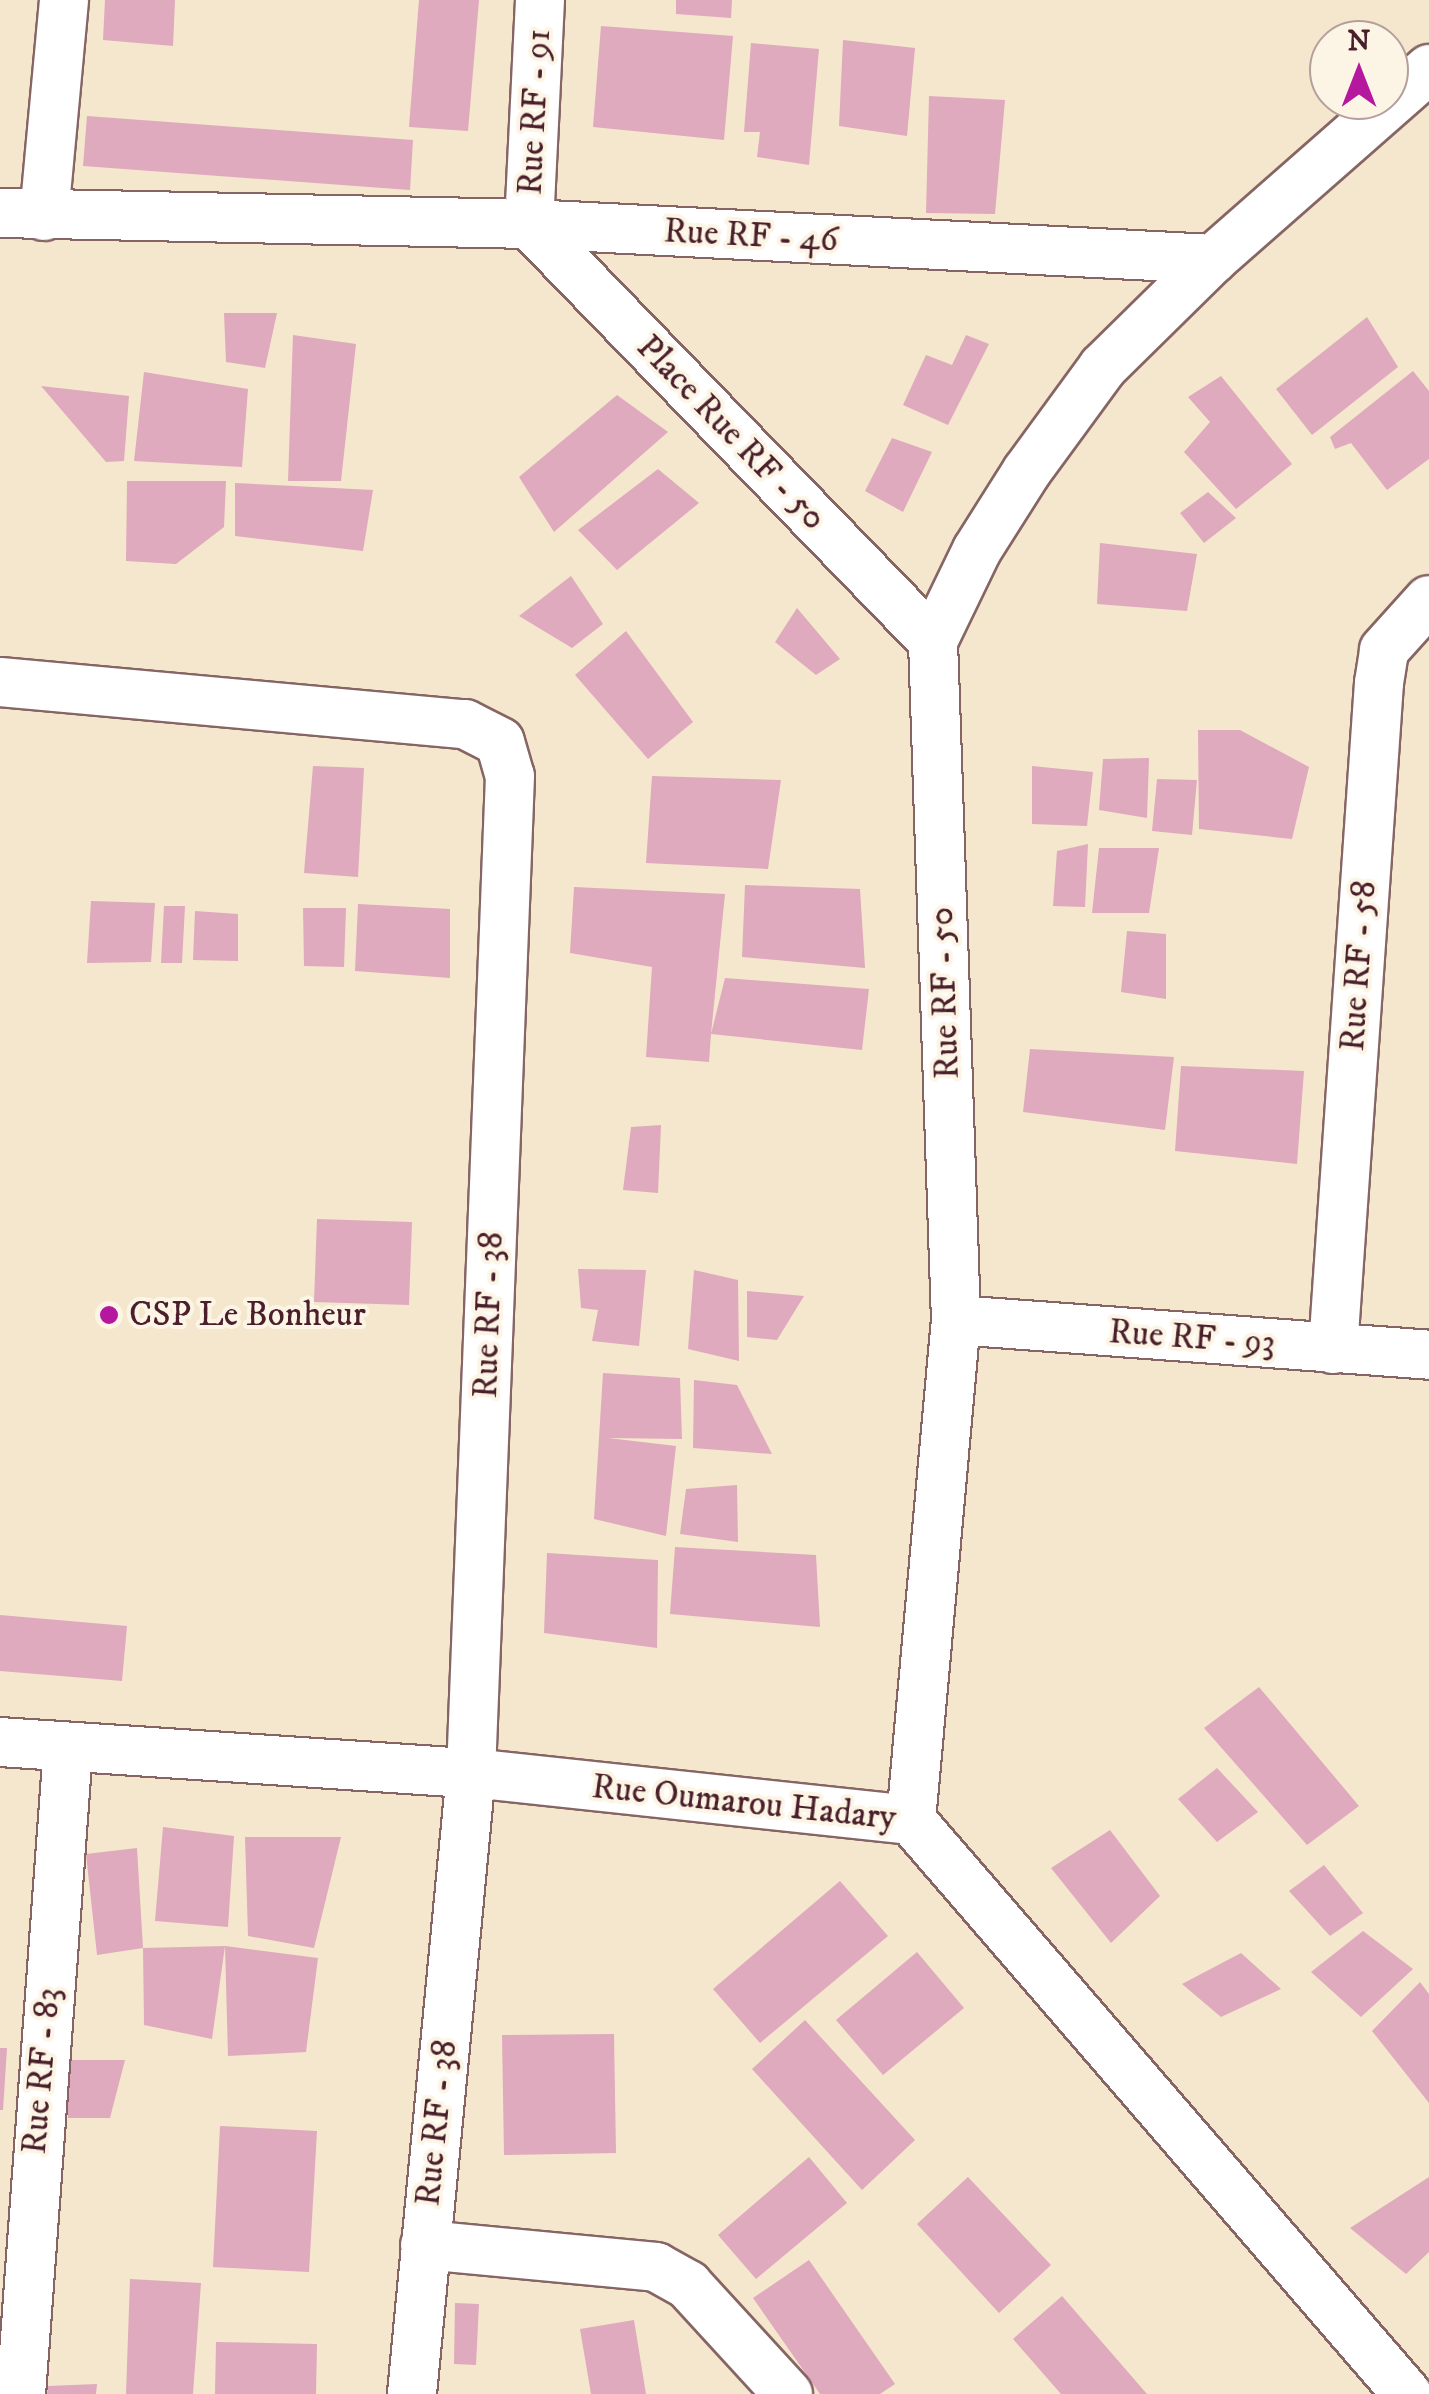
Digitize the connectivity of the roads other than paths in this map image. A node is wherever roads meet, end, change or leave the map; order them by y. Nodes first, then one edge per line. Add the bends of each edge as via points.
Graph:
1 (64, 0) edge
2 (540, 0) edge
3 (1429, 69) edge
4 (22, 215) edge
5 (530, 224) junction
6 (1214, 259) junction
7 (1429, 600) edge
8 (933, 642) junction
9 (0, 682) edge
10 (956, 1320) junction
11 (1333, 1349) junction
12 (1429, 1355) edge
13 (0, 1742) edge
14 (68, 1748) junction
15 (471, 1773) junction
16 (911, 1820) junction
17 (425, 2245) junction
18 (13, 2276) edge
19 (21, 2394) edge
20 (412, 2394) edge
21 (788, 2394) edge
22 (1407, 2394) edge

1 - 4 street
2 - 5 street, Rue RF - 91
3 - 6 street
4 - 5 street, Rue RF - 46
5 - 6 street, Rue RF - 46
5 - 8 street, Place Rue RF - 50
6 - 8 street, Rue RF - 50 via 1104,368 1027,471 977,550
7 - 11 street, Rue RF - 58 via 1384,650 1379,683
8 - 10 street, Rue RF - 50
9 - 15 street, Rue RF - 38 via 464,724 500,742 510,776
10 - 11 street, Rue RF - 93
10 - 16 street, Rue RF - 50
11 - 12 street, Rue RF - 93
13 - 14 street, Rue Oumarou Hadary
14 - 15 street, Rue Oumarou Hadary
14 - 18 street, Rue RF - 83
15 - 16 street, Rue Oumarou Hadary
15 - 17 street, Rue RF - 38
16 - 22 street, Rue Oumarou Hadary
17 - 20 street, Rue RF - 38
17 - 21 street via 656,2267 688,2285
18 - 19 street, Rue RF - 83

